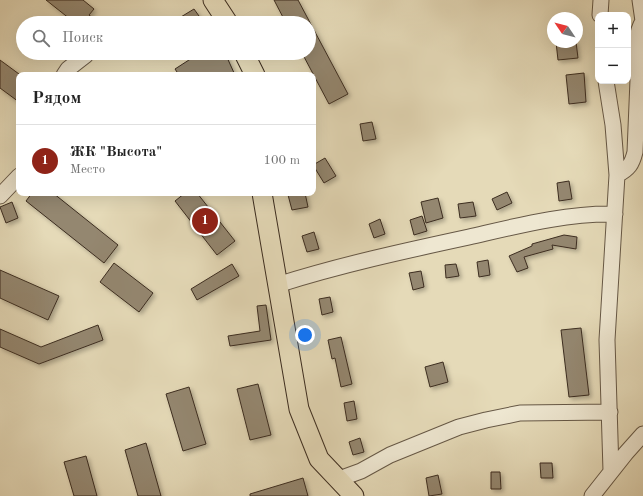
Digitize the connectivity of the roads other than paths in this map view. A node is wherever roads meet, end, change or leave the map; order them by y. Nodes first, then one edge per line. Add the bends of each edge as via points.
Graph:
1 (213, 0) edge
2 (640, 0) edge
3 (223, 16) edge
4 (643, 21) edge
5 (80, 60) edge
6 (248, 60) edge
7 (67, 72) edge
8 (254, 72) edge
9 (606, 84) edge
10 (617, 175) junction
11 (16, 179) edge
12 (0, 196) edge
13 (262, 196) edge
14 (615, 214) junction
15 (277, 285) junction
16 (610, 412) junction
17 (643, 434) edge
18 (612, 471) junction
19 (339, 479) junction
20 (354, 496) edge
21 (592, 496) edge

1 - 3 main road
2 - 4 street
4 - 10 street via 637,45 635,152 627,170
5 - 7 street
6 - 8 main road
9 - 10 street
10 - 14 street
11 - 12 street
13 - 15 main road
14 - 15 street via 573,215 480,234 350,263
14 - 16 street via 607,340
15 - 19 main road via 299,409 319,459
16 - 18 street
16 - 19 street via 520,413 486,420 459,427
17 - 18 street
18 - 21 street
19 - 20 main road

